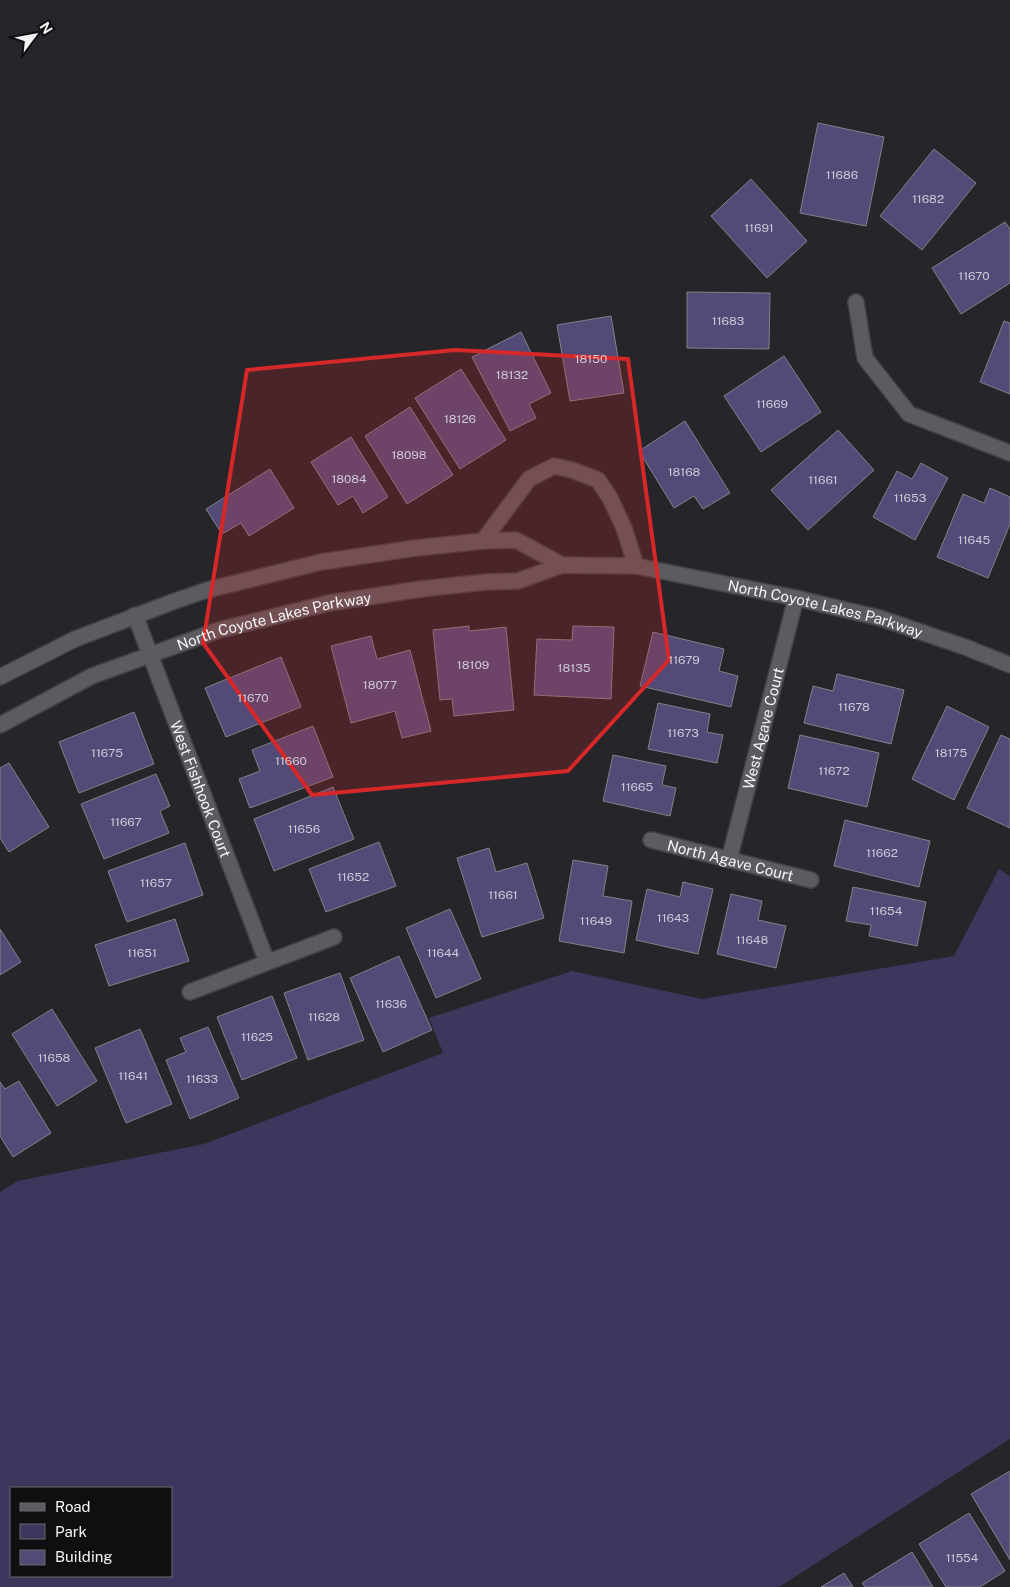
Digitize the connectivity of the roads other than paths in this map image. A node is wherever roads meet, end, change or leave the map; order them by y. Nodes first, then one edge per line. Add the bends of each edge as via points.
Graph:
1 (856, 302) dead end
2 (1010, 453) edge
3 (483, 541) junction
4 (562, 565) junction
5 (636, 566) junction
6 (796, 598) junction
7 (136, 615) junction
8 (151, 654) junction
9 (1010, 665) edge
10 (0, 678) edge
11 (0, 725) edge
12 (650, 840) dead end
13 (729, 860) junction
14 (811, 880) dead end
15 (334, 937) dead end
16 (267, 962) junction
17 (190, 992) dead end

1 - 2 street via 865,358 909,414
3 - 4 street, North Coyote Lakes Parkway via 516,540
3 - 5 street via 529,479 554,466 598,480 624,528
3 - 7 street, North Coyote Lakes Parkway via 321,562 207,590
4 - 5 street, North Coyote Lakes Parkway
4 - 8 street, North Coyote Lakes Parkway via 518,581 421,589 329,603 219,630
5 - 6 street, North Coyote Lakes Parkway
6 - 9 street, North Coyote Lakes Parkway via 880,618
6 - 13 street, West Agave Court
7 - 8 street, West Fishhook Court
7 - 10 street, North Coyote Lakes Parkway via 75,639
8 - 11 street, North Coyote Lakes Parkway via 92,676
8 - 16 street, West Fishhook Court
12 - 13 street, North Agave Court
13 - 14 street, North Agave Court
15 - 16 street
16 - 17 street

